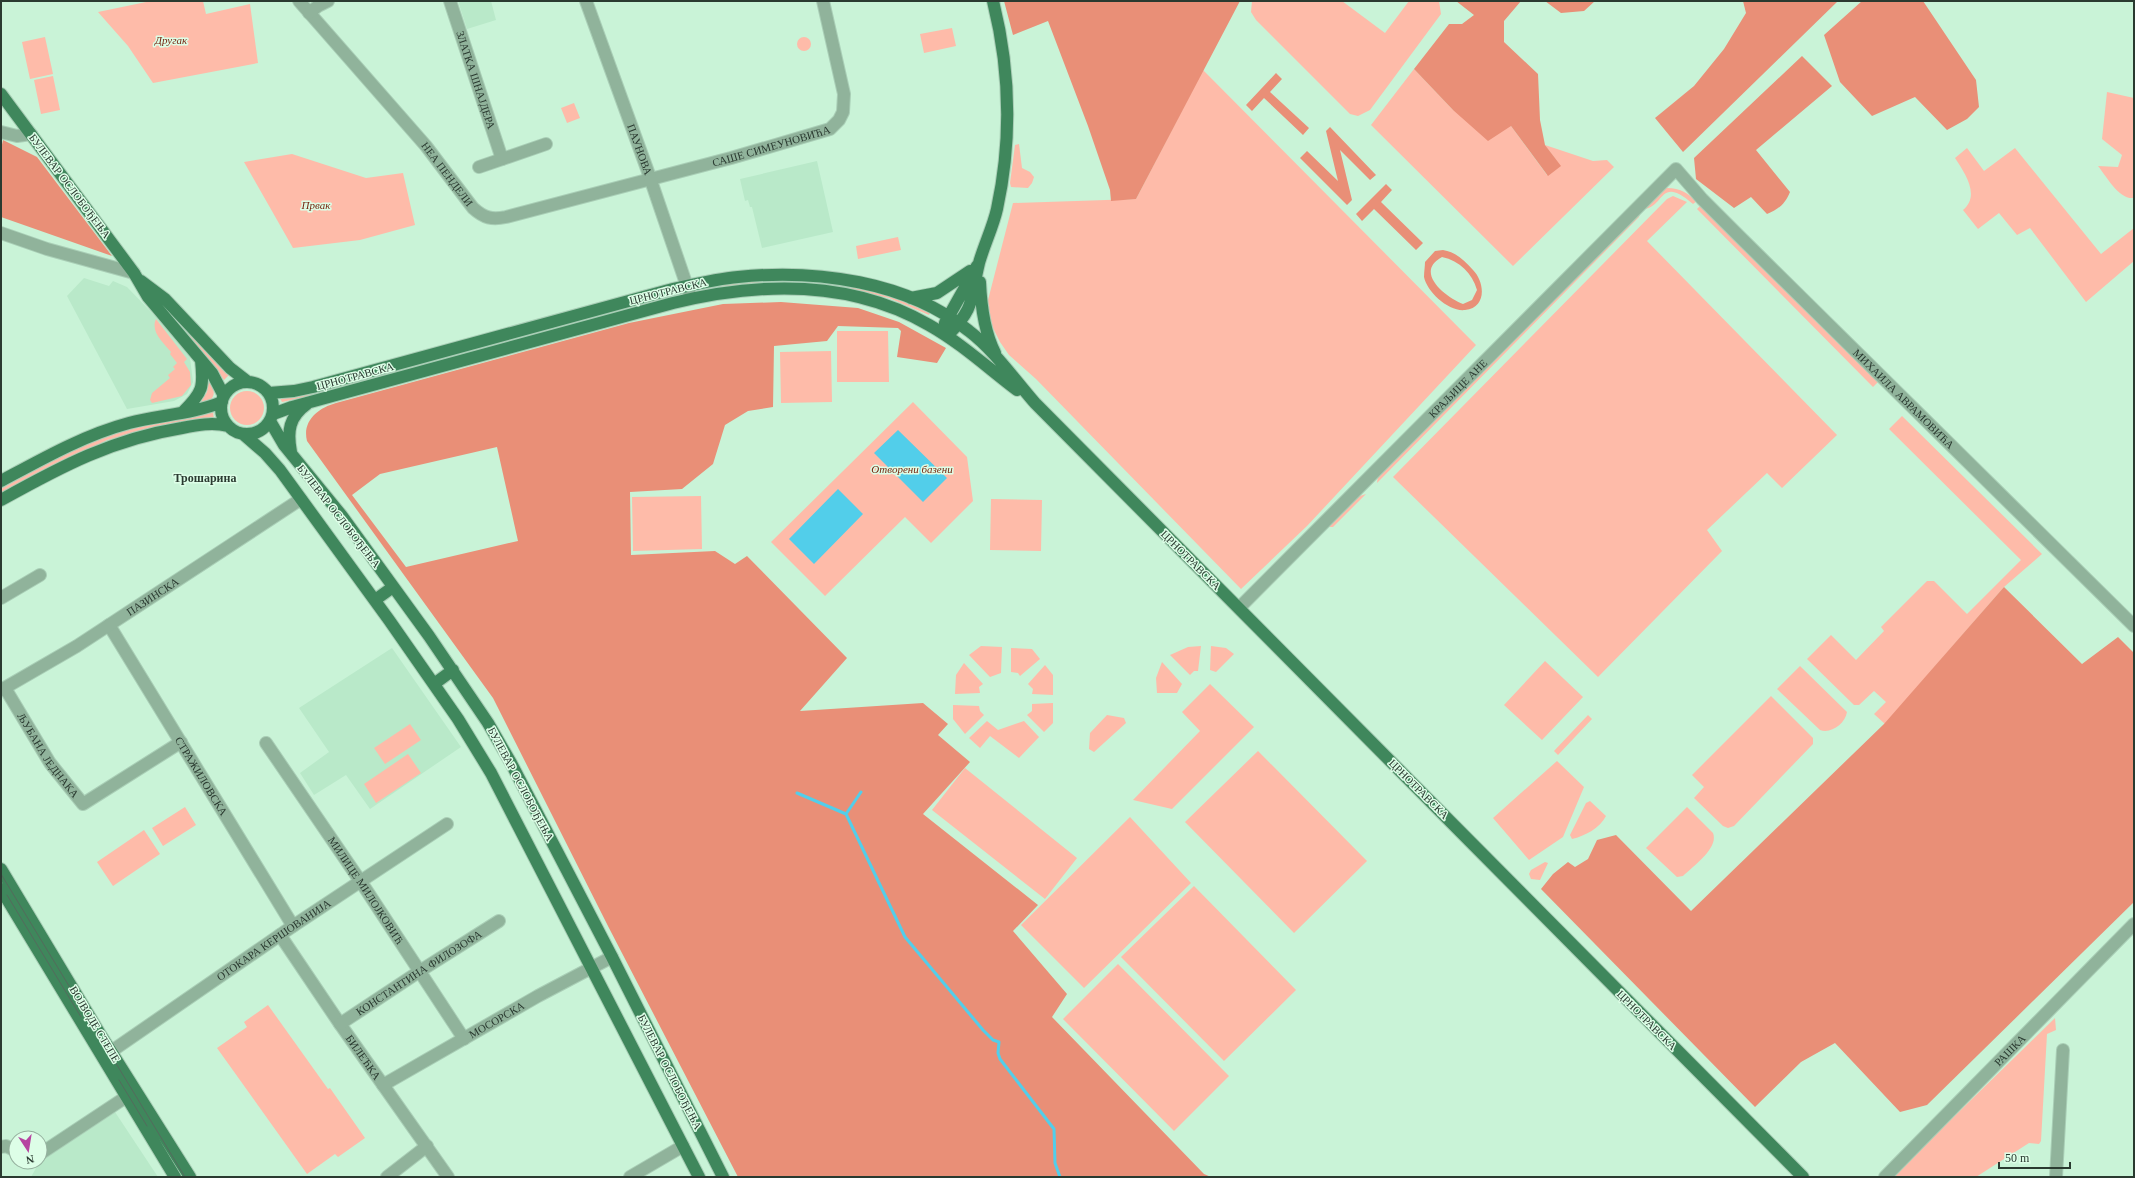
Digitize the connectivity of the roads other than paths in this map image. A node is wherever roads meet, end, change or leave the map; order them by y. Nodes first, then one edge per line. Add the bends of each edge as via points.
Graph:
1 (299, 1) edge
2 (328, 1) edge
3 (450, 1) edge
4 (586, 1) edge
5 (823, 1) edge
6 (993, 1) edge
7 (310, 13) junction
8 (1, 94) edge
9 (1, 132) edge
10 (31, 134) junction
11 (546, 144) dead end
12 (502, 159) junction
13 (479, 167) dead end
14 (1676, 169) joint
15 (651, 180) junction
16 (1, 233) edge
17 (980, 263) junction
18 (136, 276) junction
19 (687, 286) junction
20 (691, 298) junction
21 (911, 298) junction
22 (948, 317) junction
23 (960, 323) junction
24 (943, 334) junction
25 (201, 360) junction
26 (999, 361) junction
27 (248, 382) junction
28 (269, 393) junction
29 (223, 399) junction
30 (310, 402) junction
31 (1035, 403) junction
32 (183, 412) junction
33 (272, 417) junction
34 (228, 426) junction
35 (243, 434) junction
36 (292, 455) junction
37 (1, 482) edge
38 (301, 499) junction
39 (1, 500) edge
40 (40, 576) dead end
41 (393, 587) junction
42 (1, 598) edge
43 (375, 600) junction
44 (1239, 608) junction
45 (109, 625) junction
46 (2134, 626) edge
47 (453, 670) junction
48 (434, 684) junction
49 (3, 689) edge
50 (181, 742) junction
51 (266, 743) dead end
52 (447, 824) dead end
53 (1, 869) edge
54 (360, 881) junction
55 (1, 889) edge
56 (499, 922) dead end
57 (2134, 924) edge
58 (293, 926) junction
59 (280, 936) junction
60 (612, 956) junction
61 (592, 967) junction
62 (420, 971) junction
63 (340, 1024) junction
64 (464, 1039) junction
65 (2063, 1050) dead end
66 (107, 1054) junction
67 (383, 1085) junction
68 (126, 1097) junction
69 (427, 1146) junction
70 (683, 1146) junction
71 (48, 1149) edge
72 (175, 1177) edge
73 (190, 1177) edge
74 (387, 1177) edge
75 (448, 1177) edge
76 (630, 1177) edge
77 (699, 1177) edge
78 (723, 1177) edge
79 (1803, 1177) edge
80 (1885, 1177) edge
81 (2056, 1177) edge

1 - 7 street, НЕА ПЕНДЕЛИ
2 - 7 street
3 - 12 street, ЗЛАТКА ШНАЈДЕРА
4 - 15 street, ПАУНОВА
5 - 15 street, САШЕ СИМЕУНОВИЋА via 844,94 843,112 836,124 826,132
6 - 17 main road via 1006,70 1006,136 997,209
7 - 15 street, НЕА ПЕНДЕЛИ via 426,146 482,216 506,217
8 - 10 main road, БУЛЕВАР ОСЛОБОЂЕЊА
9 - 10 street via 17,136
10 - 18 main road, БУЛЕВАР ОСЛОБОЂЕЊА
11 - 12 street
12 - 13 street
14 - 44 street, КРАЉИЦЕ АНЕ
14 - 46 street, МИХАИЛА АВРАМОВИЋА via 1744,241
15 - 19 street, ПАУНОВА
16 - 18 street
17 - 21 main road via 960,280 937,293
17 - 22 main road via 968,279
17 - 23 main road via 971,304
17 - 26 main road via 984,321
18 - 25 main road, БУЛЕВАР ОСЛОБОЂЕЊА via 148,297
18 - 27 main road, БУЛЕВАР ОСЛОБОЂЕЊА via 165,299 230,368
19 - 20 street, ПАУНОВА
19 - 21 main road, ЦРНОТРАВСКА via 739,276 797,276 867,285
19 - 28 main road, ЦРНОТРАВСКА via 336,381 294,391
20 - 24 main road, ЦРНОТРАВСКА via 758,288 833,292 884,303
20 - 30 main road, ЦРНОТРАВСКА
21 - 22 main road, ЦРНОТРАВСКА
22 - 23 main road, ЦРНОТРАВСКА
22 - 24 main road
23 - 24 main road
23 - 26 main road, ЦРНОТРАВСКА
24 - 31 main road, ЦРНОТРАВСКА
25 - 29 main road, БУЛЕВАР ОСЛОБОЂЕЊА via 218,382
25 - 32 main road via 202,390
26 - 31 main road, ЦРНОТРАВСКА
27 - 28 main road via 261,386
27 - 29 main road via 232,386
28 - 33 main road via 274,405
29 - 32 main road
29 - 34 main road via 222,416
30 - 33 main road, ЦРНОТРАВСКА via 286,408
30 - 36 main road via 295,415 290,424
31 - 44 main road, ЦРНОТРАВСКА
32 - 37 main road via 106,430 70,445
33 - 35 main road via 260,431
33 - 36 main road, БУЛЕВАР ОСЛОБОЂЕЊА via 280,438
34 - 35 main road
34 - 39 main road via 198,425 116,443 69,463
35 - 38 main road, БУЛЕВАР ОСЛОБОЂЕЊА via 273,461
36 - 41 main road, БУЛЕВАР ОСЛОБОЂЕЊА via 342,516
38 - 43 main road, БУЛЕВАР ОСЛОБОЂЕЊА
38 - 45 street, ПАЗИНСКА
40 - 42 street
41 - 43 main road
41 - 47 main road, БУЛЕВАР ОСЛОБОЂЕЊА
43 - 48 main road, БУЛЕВАР ОСЛОБОЂЕЊА
44 - 79 main road, ЦРНОТРАВСКА
45 - 49 street, ПАЗИНСКА via 44,667
45 - 50 street, СТРАЖИЛОВСКА
47 - 48 main road
47 - 60 main road, БУЛЕВАР ОСЛОБОЂЕЊА via 511,763
48 - 61 main road, БУЛЕВАР ОСЛОБОЂЕЊА via 491,773
49 - 50 street, ЉУБАНА ЈЕДНАКА via 50,763 83,804
50 - 58 street, СТРАЖИЛОВСКА
51 - 54 street, МИЛИЦЕ МИЛОЈКОВИЋ
52 - 54 street, ОТОКАРА КЕРШОВАНИЈА
53 - 66 main road, ВОЈВОДЕ СТЕПЕ
54 - 58 street, ОТОКАРА КЕРШОВАНИЈА
54 - 62 street, МИЛИЦЕ МИЛОЈКОВИЋ
55 - 66 main road, ВОЈВОДЕ СТЕПЕ
56 - 62 street, КОНСТАНТИНА ФИЛОЗОФА
57 - 80 street, РАШКА
58 - 59 street, ОТОКАРА КЕРШОВАНИЈА
59 - 63 street, БИЛЕЋКА
59 - 66 street, ОТОКАРА КЕРШОВАНИЈА
60 - 61 street, МОСОРСКА
60 - 78 main road, БУЛЕВАР ОСЛОБОЂЕЊА
61 - 64 street, МОСОРСКА
61 - 70 main road, БУЛЕВАР ОСЛОБОЂЕЊА
62 - 63 street, КОНСТАНТИНА ФИЛОЗОФА
62 - 64 street, МИЛИЦЕ МИЛОЈКОВИЋ
63 - 67 street, БИЛЕЋКА
64 - 67 street, МОСОРСКА
65 - 81 street
66 - 68 main road, ВОЈВОДЕ СТЕПЕ
66 - 73 main road, ВОЈВОДЕ СТЕПЕ
67 - 69 street, БИЛЕЋКА
68 - 71 street
68 - 72 main road, ВОЈВОДЕ СТЕПЕ
69 - 74 street
69 - 75 street, БИЛЕЋКА
70 - 76 street
70 - 77 main road, БУЛЕВАР ОСЛОБОЂЕЊА

